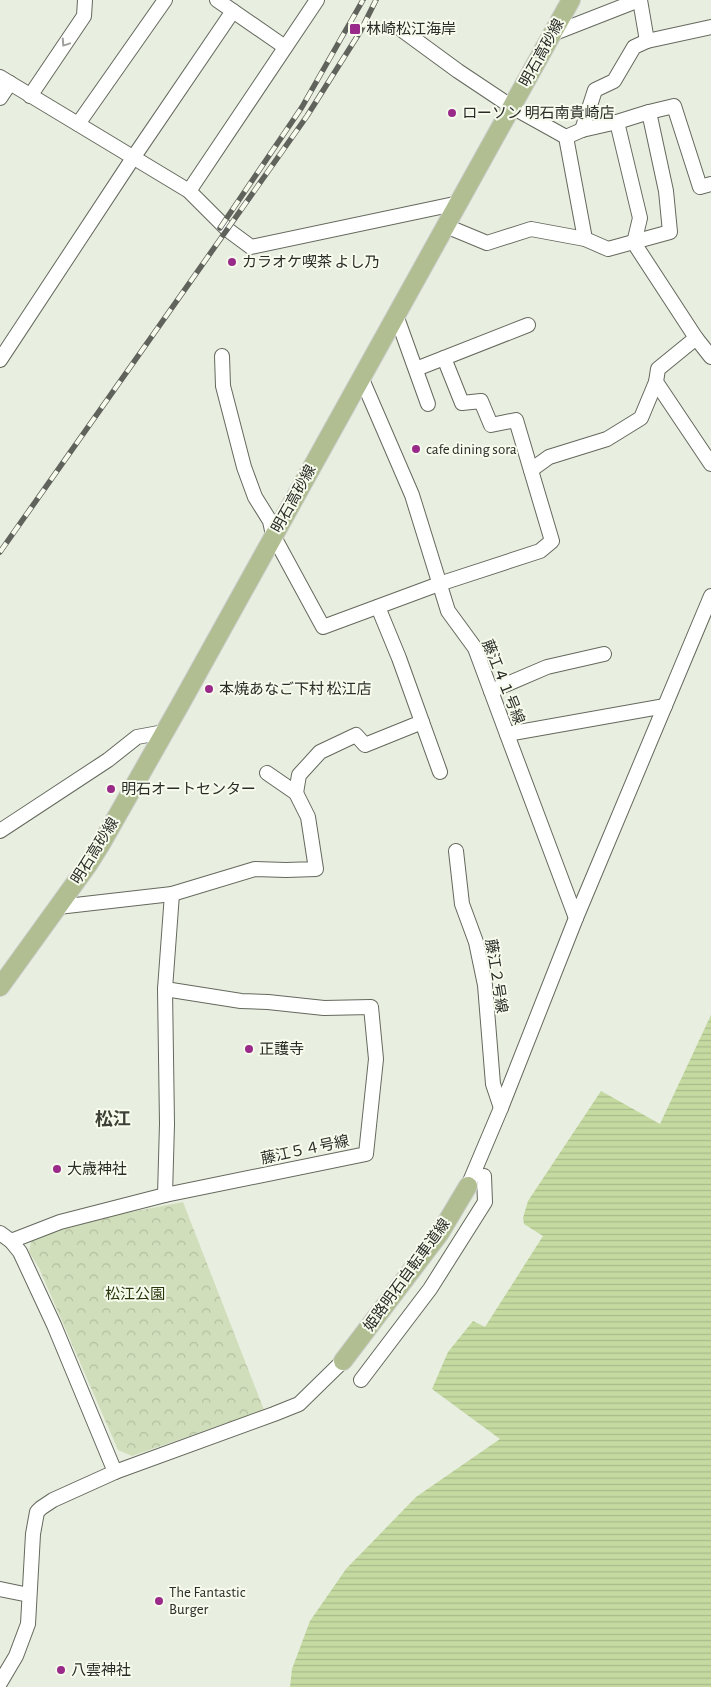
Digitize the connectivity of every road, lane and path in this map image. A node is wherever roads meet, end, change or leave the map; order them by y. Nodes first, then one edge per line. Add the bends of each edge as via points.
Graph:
1 (85, 0) edge
2 (165, 0) edge
3 (217, 0) edge
4 (317, 0) edge
5 (570, 0) edge
6 (640, 0) edge
7 (233, 11) junction
8 (711, 27) edge
9 (402, 30) dead end
10 (552, 34) junction
11 (647, 41) junction
12 (285, 47) junction
13 (5, 80) edge
14 (30, 96) junction
15 (0, 98) edge
16 (512, 107) junction
17 (649, 112) junction
18 (617, 122) junction
19 (78, 124) junction
20 (582, 130) junction
21 (566, 137) junction
22 (133, 158) junction
23 (711, 184) edge
24 (189, 191) junction
25 (458, 203) junction
26 (446, 226) junction
27 (585, 239) junction
28 (634, 243) junction
29 (396, 315) junction
30 (528, 326) dead end
31 (696, 338) junction
32 (6, 340) edge
33 (710, 352) edge
34 (222, 356) dead end
35 (444, 358) junction
36 (0, 360) edge
37 (416, 369) junction
38 (361, 377) junction
39 (656, 382) junction
40 (428, 404) dead end
41 (711, 464) edge
42 (531, 470) junction
43 (273, 535) junction
44 (439, 584) junction
45 (711, 596) edge
46 (378, 606) junction
47 (604, 654) dead end
48 (491, 691) junction
49 (665, 706) junction
50 (422, 722) junction
51 (164, 732) junction
52 (507, 734) junction
53 (440, 772) dead end
54 (267, 773) dead end
55 (296, 793) junction
56 (0, 830) edge
57 (456, 851) dead end
58 (172, 894) junction
59 (58, 907) junction
60 (576, 918) junction
61 (0, 987) edge
62 (165, 989) junction
63 (501, 1108) junction
64 (484, 1176) dead end
65 (468, 1186) joint
66 (165, 1195) junction
67 (6, 1237) edge
68 (344, 1361) joint
69 (361, 1380) dead end
70 (116, 1472) junction
71 (0, 1589) edge
72 (29, 1595) junction
73 (0, 1683) edge

1 -> 14 street via 84,16
2 - 19 street
3 - 7 street
4 - 12 street
5 - 10 main road, 明石高砂線
6 - 10 street
6 - 11 street
7 - 12 street
7 - 22 street
8 - 11 street
9 - 16 street
10 - 16 main road, 明石高砂線
11 - 20 street via 634,46 614,81 595,90
12 - 24 street
13 - 14 street
13 - 15 street
14 - 19 street
16 - 21 street
16 - 25 main road, 明石高砂線
17 - 18 street
17 - 23 street via 674,106 700,187
17 - 28 street via 666,192 670,232
18 - 20 street
18 - 28 street via 640,218
19 - 22 street
20 - 21 street
21 - 27 street
22 - 24 street
22 - 32 street
24 - 25 street via 228,230 251,247
25 - 26 main road, 明石高砂線
26 - 27 street via 487,243 531,229
26 - 29 main road, 明石高砂線
27 - 28 street via 608,249
28 - 31 street
29 - 37 street
29 - 38 main road, 明石高砂線
30 - 35 street
31 - 33 street
31 - 39 street via 658,369
32 - 36 street
34 - 43 street via 223,386 244,467 255,497 270,521
35 - 37 street
35 - 42 street via 462,403 481,401 491,426 516,420
37 - 40 street
38 - 43 main road, 明石高砂線
38 - 44 street, 藤江４１号線 via 412,495
39 - 41 street
39 - 42 street via 641,418 607,439 549,458
42 - 44 street via 552,541 540,551
43 - 46 street via 323,627
43 - 51 main road, 明石高砂線
44 - 46 street
44 - 48 street, 藤江４１号線 via 448,611 475,648
45 - 49 street
46 - 50 street
47 - 48 street via 547,667
48 - 52 street, 藤江４１号線
49 - 52 street
49 - 60 street
50 - 53 street
50 - 55 street via 365,745 356,735 320,752 299,775
51 - 56 street via 137,737 108,760
51 - 59 main road, 明石高砂線 via 88,866
52 - 60 street, 藤江４１号線
54 - 55 street
55 - 58 street via 308,817 316,869 255,869
57 - 63 street, 藤江２号線 via 462,904 476,942 485,986 493,1084
58 - 59 street
58 - 62 street
59 - 61 main road, 明石高砂線
60 - 63 street
62 - 66 street
62 - 66 street, 藤江５４号線 via 241,1001 324,1008 371,1007 376,1059 366,1154
63 - 65 street
64 - 69 street via 485,1202 430,1289
65 - 68 main road, 姫路明石自転車道線 via 440,1233
66 - 67 street
67 - 70 street via 20,1252 50,1316
68 - 70 street via 298,1404
70 - 72 street via 53,1500 37,1512
71 - 72 street
72 - 73 street via 28,1624 16,1656

